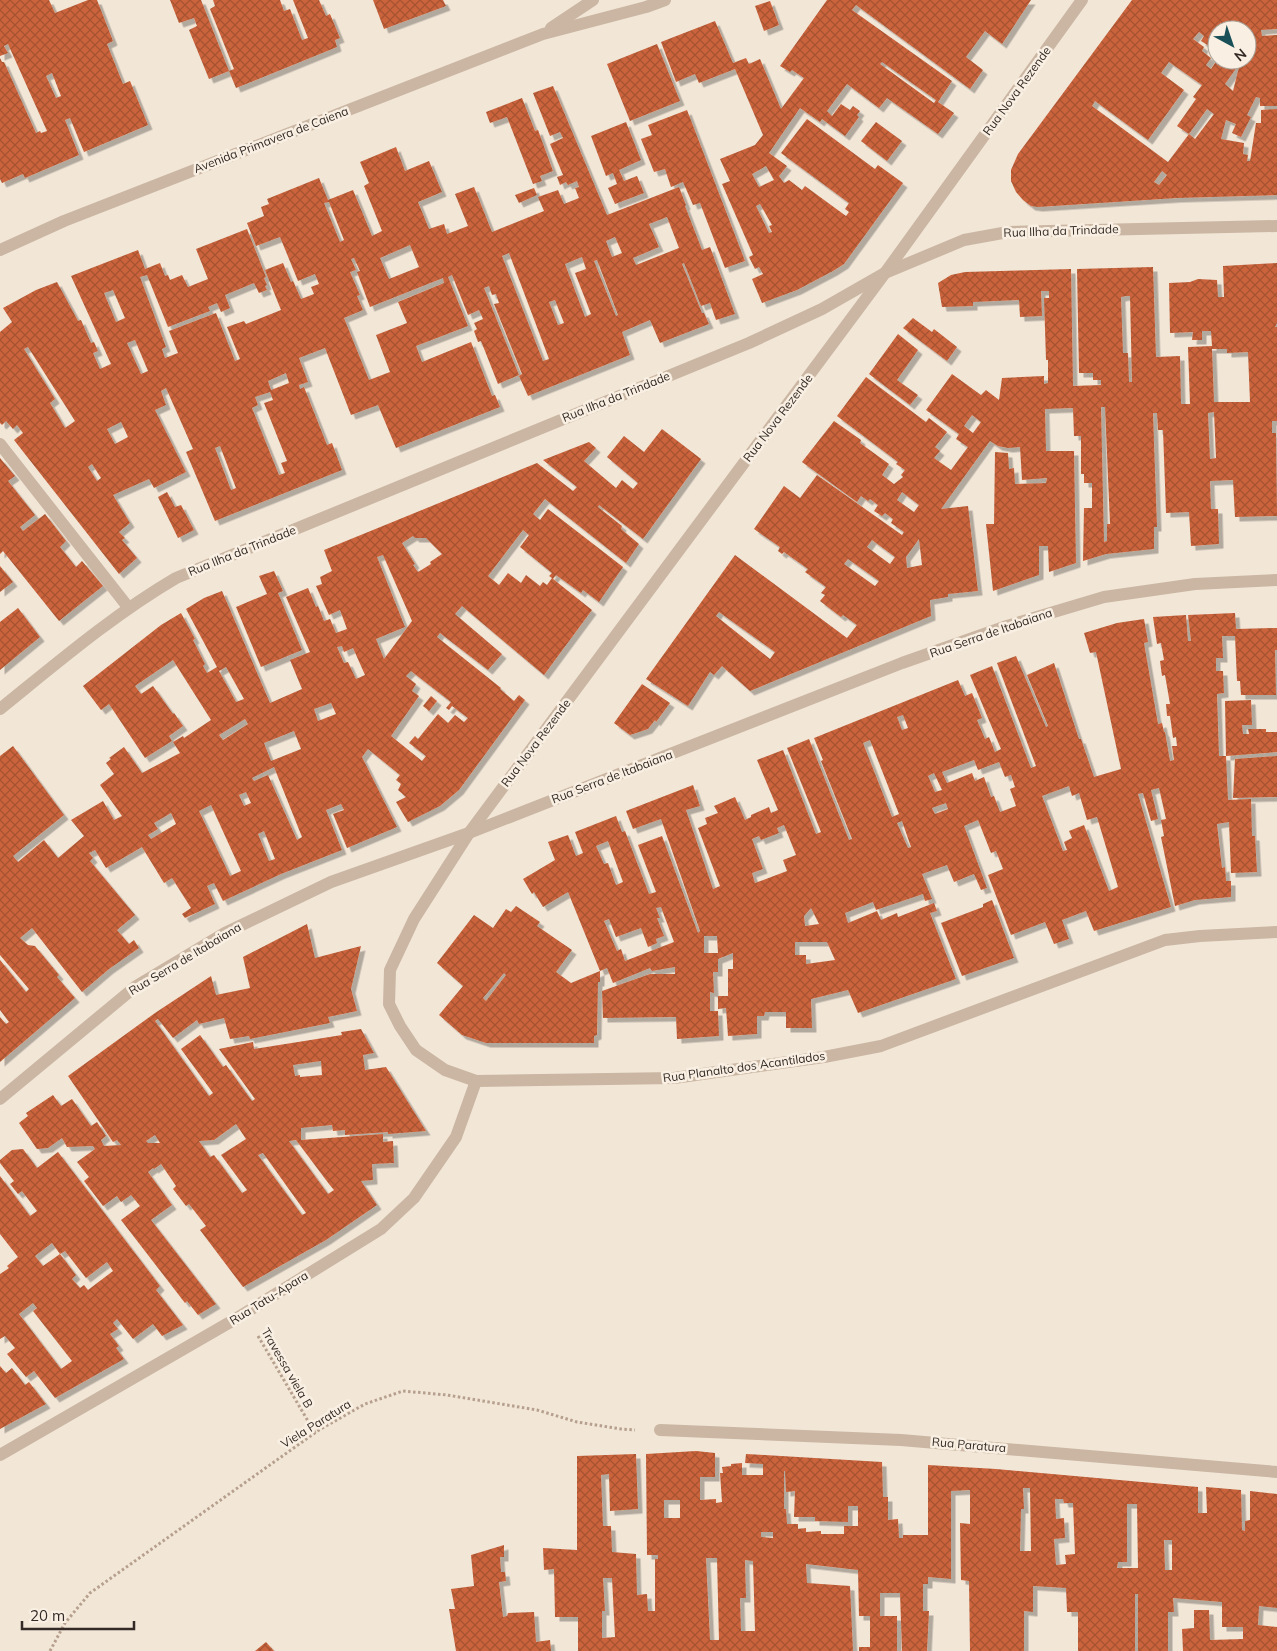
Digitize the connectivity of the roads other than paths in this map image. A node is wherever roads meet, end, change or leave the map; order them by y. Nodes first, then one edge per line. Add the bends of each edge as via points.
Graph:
1 (593, 0) edge
2 (665, 0) edge
3 (1082, 0) edge
4 (543, 34) junction
5 (1277, 226) edge
6 (0, 250) edge
7 (885, 273) junction
8 (0, 444) edge
9 (1277, 580) edge
10 (128, 608) junction
11 (0, 709) edge
12 (469, 833) junction
13 (1277, 932) edge
14 (476, 1081) junction
15 (0, 1099) edge
16 (660, 1430) road end
17 (0, 1455) edge
18 (1277, 1472) edge

1 - 4 street, Avenida Primavera de Caiena
2 - 4 street, Avenida Primavera de Caiena
3 - 7 street, Rua Nova Rezende
4 - 6 street, Avenida Primavera de Caiena via 64,221
5 - 7 street, Rua Ilha da Trindade via 1008,232 964,240
7 - 10 street, Rua Ilha da Trindade via 822,309 749,343 176,578
7 - 12 street, Rua Nova Rezende
8 - 10 street
9 - 12 street, Rua Serra de Itabaiana via 1195,584 1104,597 1007,626 902,663
10 - 11 street, Rua Ilha da Trindade
12 - 14 street, Rua Planalto dos Acantilados via 414,919 390,970 389,1004 416,1050 445,1070
12 - 15 street, Rua Serra de Itabaiana via 331,882 225,932 135,987
13 - 14 street, Rua Planalto dos Acantilados via 1165,940 881,1046 824,1057 674,1078
14 - 17 street, Rua Tatu-Apara via 456,1137 414,1198 381,1229 245,1313
16 - 18 street, Rua Paratura via 901,1440

